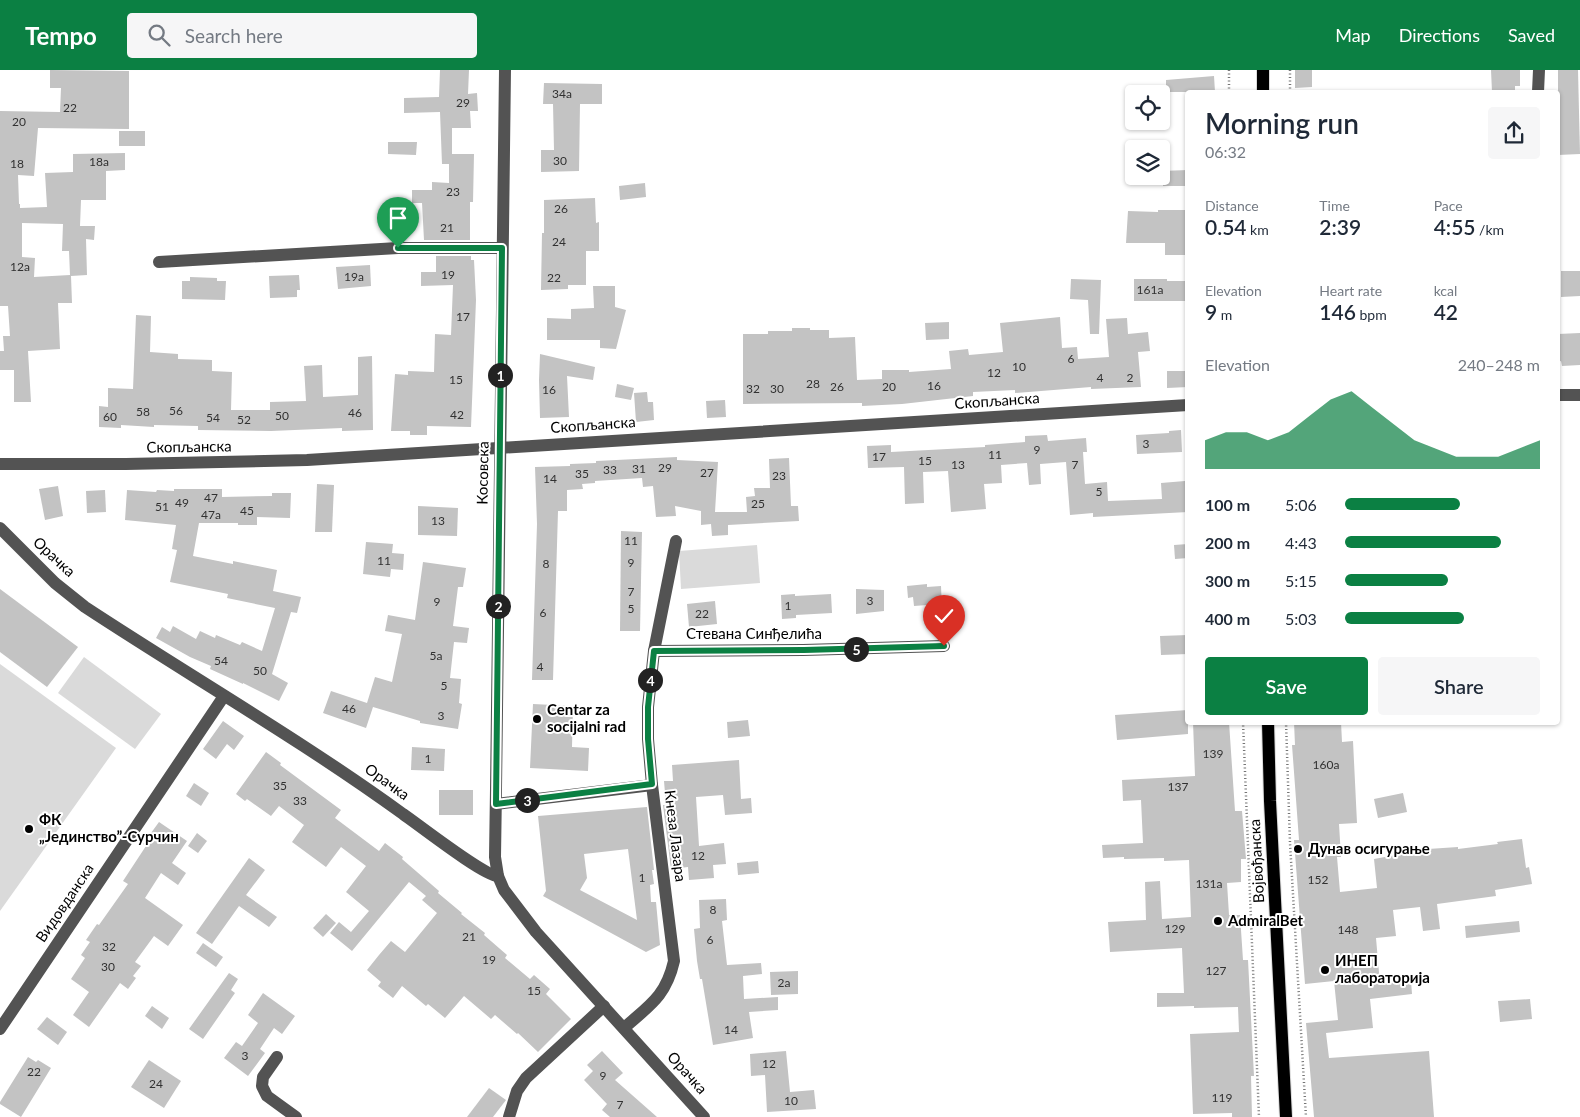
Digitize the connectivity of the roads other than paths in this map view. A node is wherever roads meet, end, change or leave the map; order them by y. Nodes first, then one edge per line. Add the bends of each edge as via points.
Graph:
1 (506, 70) edge
2 (1263, 70) edge
3 (1538, 70) edge
4 (1263, 90) edge
5 (1538, 90) edge
6 (502, 248) junction
7 (158, 262) dead end
8 (1560, 395) edge
9 (1580, 395) edge
10 (1185, 405) edge
11 (500, 448) junction
12 (0, 464) edge
13 (0, 528) edge
14 (676, 541) dead end
15 (944, 646) dead end
16 (654, 651) junction
17 (224, 696) junction
18 (1268, 725) edge
19 (652, 784) junction
20 (496, 804) junction
21 (498, 876) junction
22 (604, 1006) junction
23 (624, 1028) junction
24 (0, 1029) edge
25 (277, 1057) dead end
26 (296, 1117) edge
27 (509, 1117) edge
28 (704, 1117) edge
29 (1286, 1117) edge

1 - 6 street, Косовска
2 - 4 main road
3 - 5 street
6 - 7 street via 398,248
6 - 11 street, Косовска
8 - 9 street
10 - 11 street, Скопљанска
11 - 12 street, Скопљанска via 307,460
11 - 20 street, Косовска
13 - 17 street, Орачка via 55,583 85,607
14 - 16 street, Кнеза Лазара
15 - 16 street, Стевана Синђелића
16 - 19 street, Кнеза Лазара via 648,707
17 - 21 street, Орачка via 349,774 489,874
17 - 24 street, Видовданска
18 - 29 main road, Војвођанска
19 - 20 street
19 - 23 street, Кнеза Лазара via 674,961 664,991
20 - 21 street, Косовска
21 - 22 street, Орачка via 504,890 536,932
22 - 23 street, Орачка
22 - 27 street via 526,1078 517,1091
23 - 28 street, Орачка
25 - 26 street via 263,1077 262,1086 267,1096

